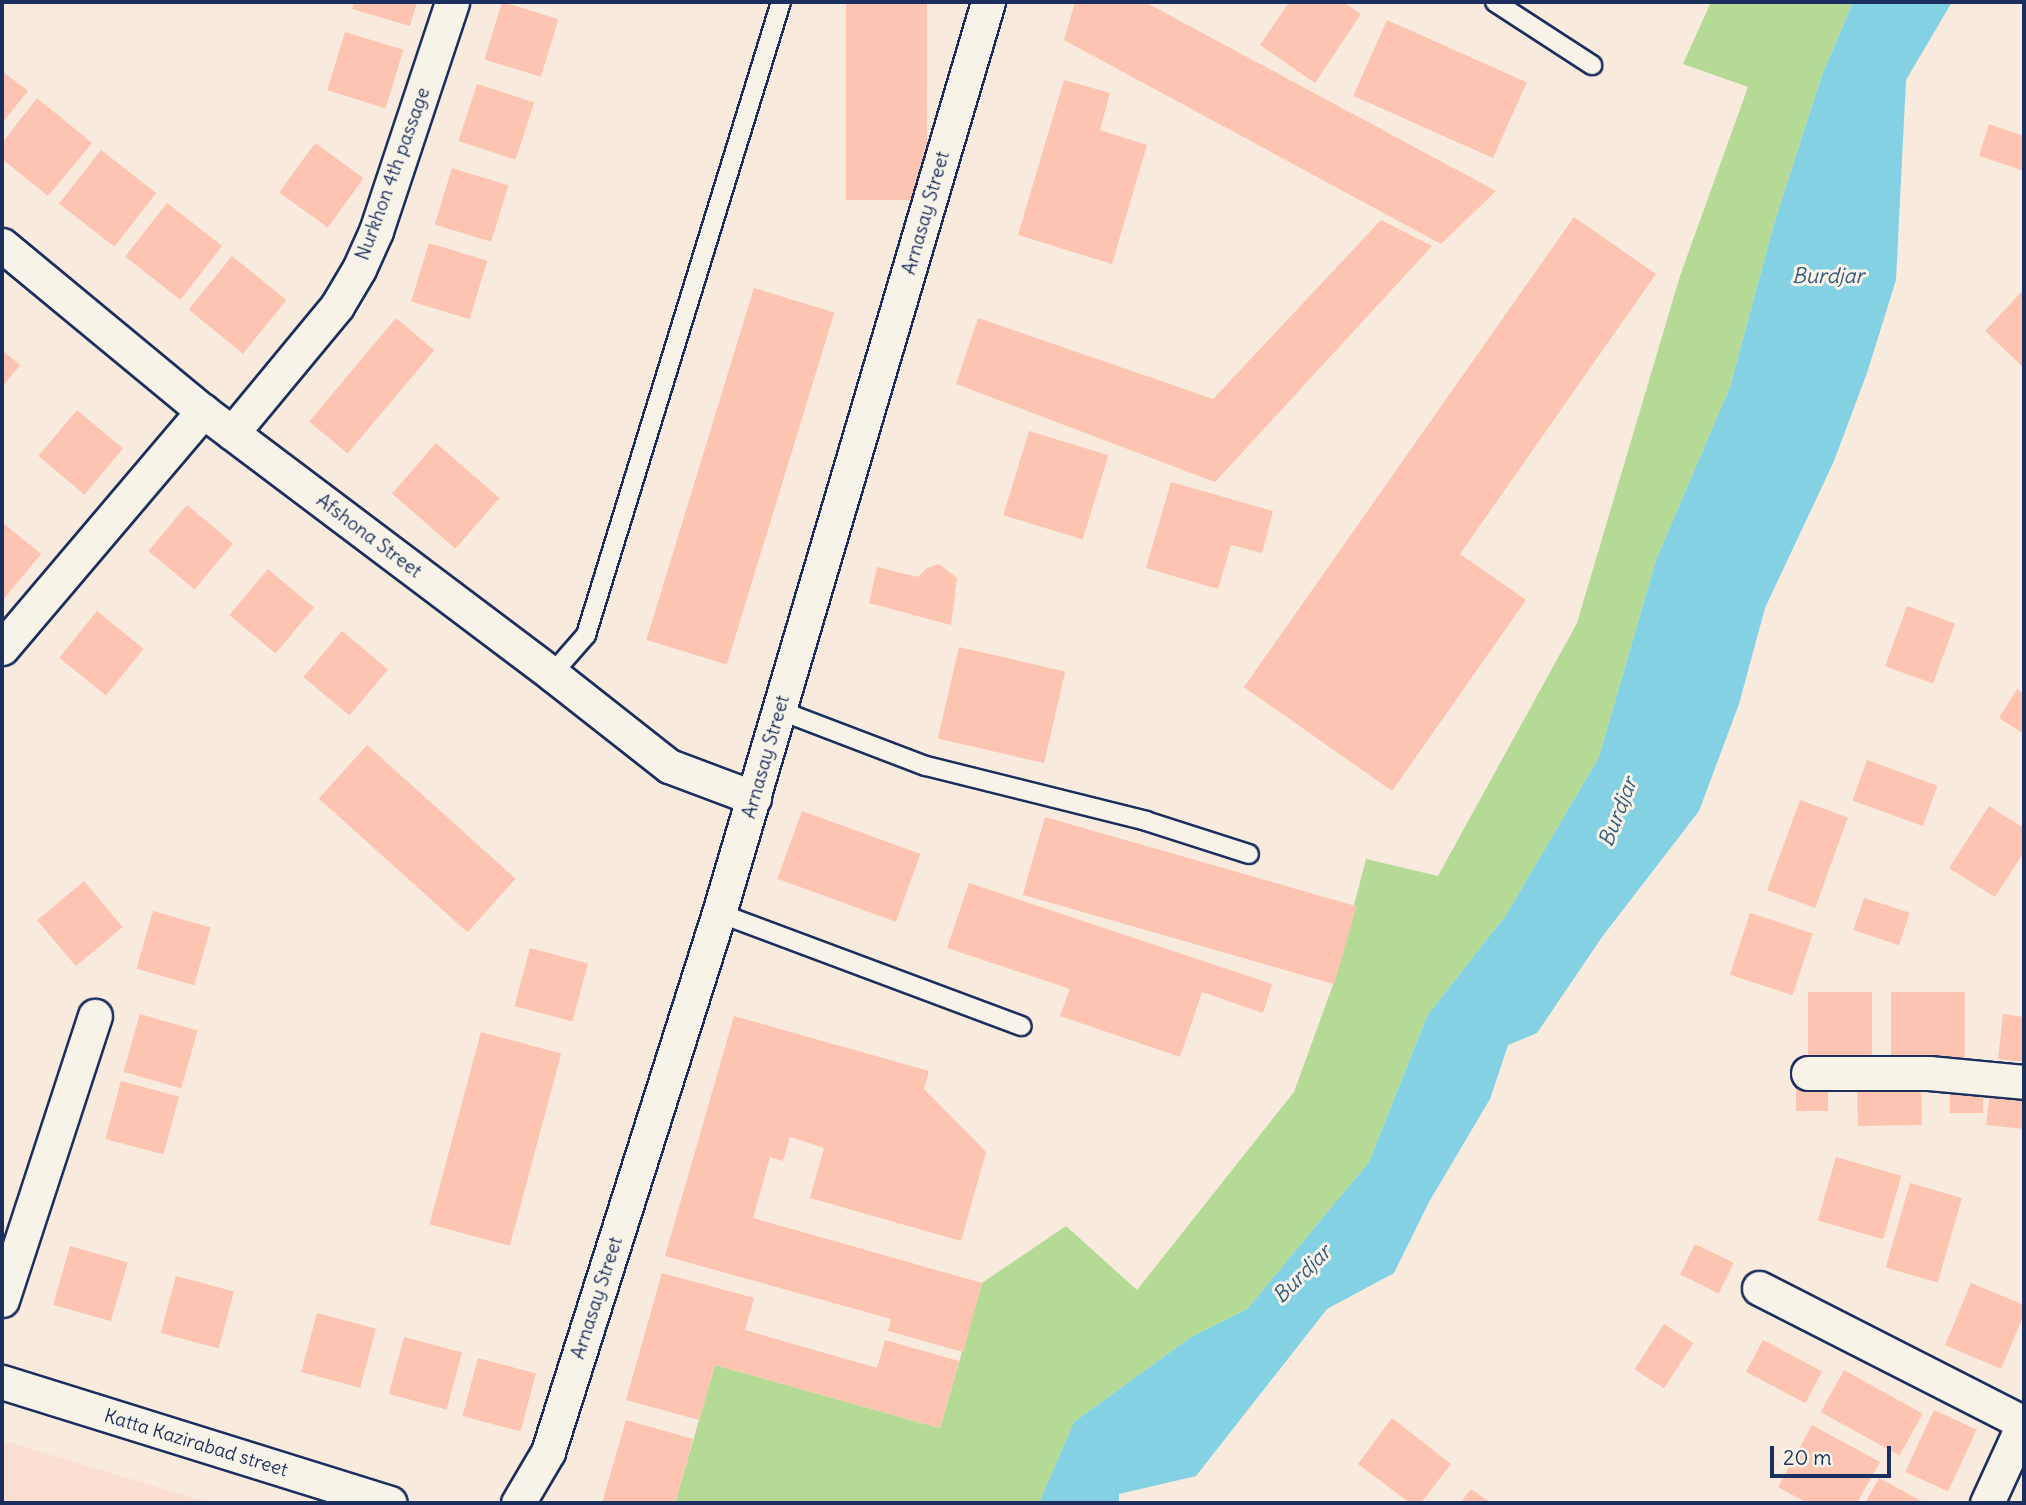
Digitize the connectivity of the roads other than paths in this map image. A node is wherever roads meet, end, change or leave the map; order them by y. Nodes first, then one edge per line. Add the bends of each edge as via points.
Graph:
1 (452, 2) edge
2 (781, 2) edge
3 (988, 2) edge
4 (1495, 2) edge
5 (1592, 65) dead end
6 (2, 245) edge
7 (203, 411) junction
8 (232, 433) junction
9 (2, 649) edge
10 (552, 674) junction
11 (779, 710) junction
12 (754, 798) junction
13 (1249, 854) dead end
14 (719, 914) junction
15 (95, 1016) dead end
16 (1022, 1026) dead end
17 (1808, 1073) dead end
18 (2024, 1082) edge
19 (1759, 1288) dead end
20 (2, 1300) edge
21 (2, 1382) edge
22 (2024, 1423) edge
23 (390, 1503) edge
24 (517, 1503) edge
25 (1987, 1503) edge

1 - 8 street, Nurkhon 4th passage via 376,231 359,269 337,306
2 - 10 lane via 586,635
3 - 11 street, Arnasay Street
4 - 5 lane
6 - 7 street, Afshona Street
7 - 8 street, Afshona Street
7 - 9 street
8 - 10 street, Afshona Street
10 - 12 street, Afshona Street via 669,766
11 - 12 street, Arnasay Street
11 - 13 lane via 926,766 1146,821
12 - 14 street, Arnasay Street
14 - 16 lane
14 - 24 street, Arnasay Street via 548,1452
15 - 20 street
17 - 18 street via 1929,1073
19 - 22 street
21 - 23 street, Katta Kazirabad street
22 - 25 street

